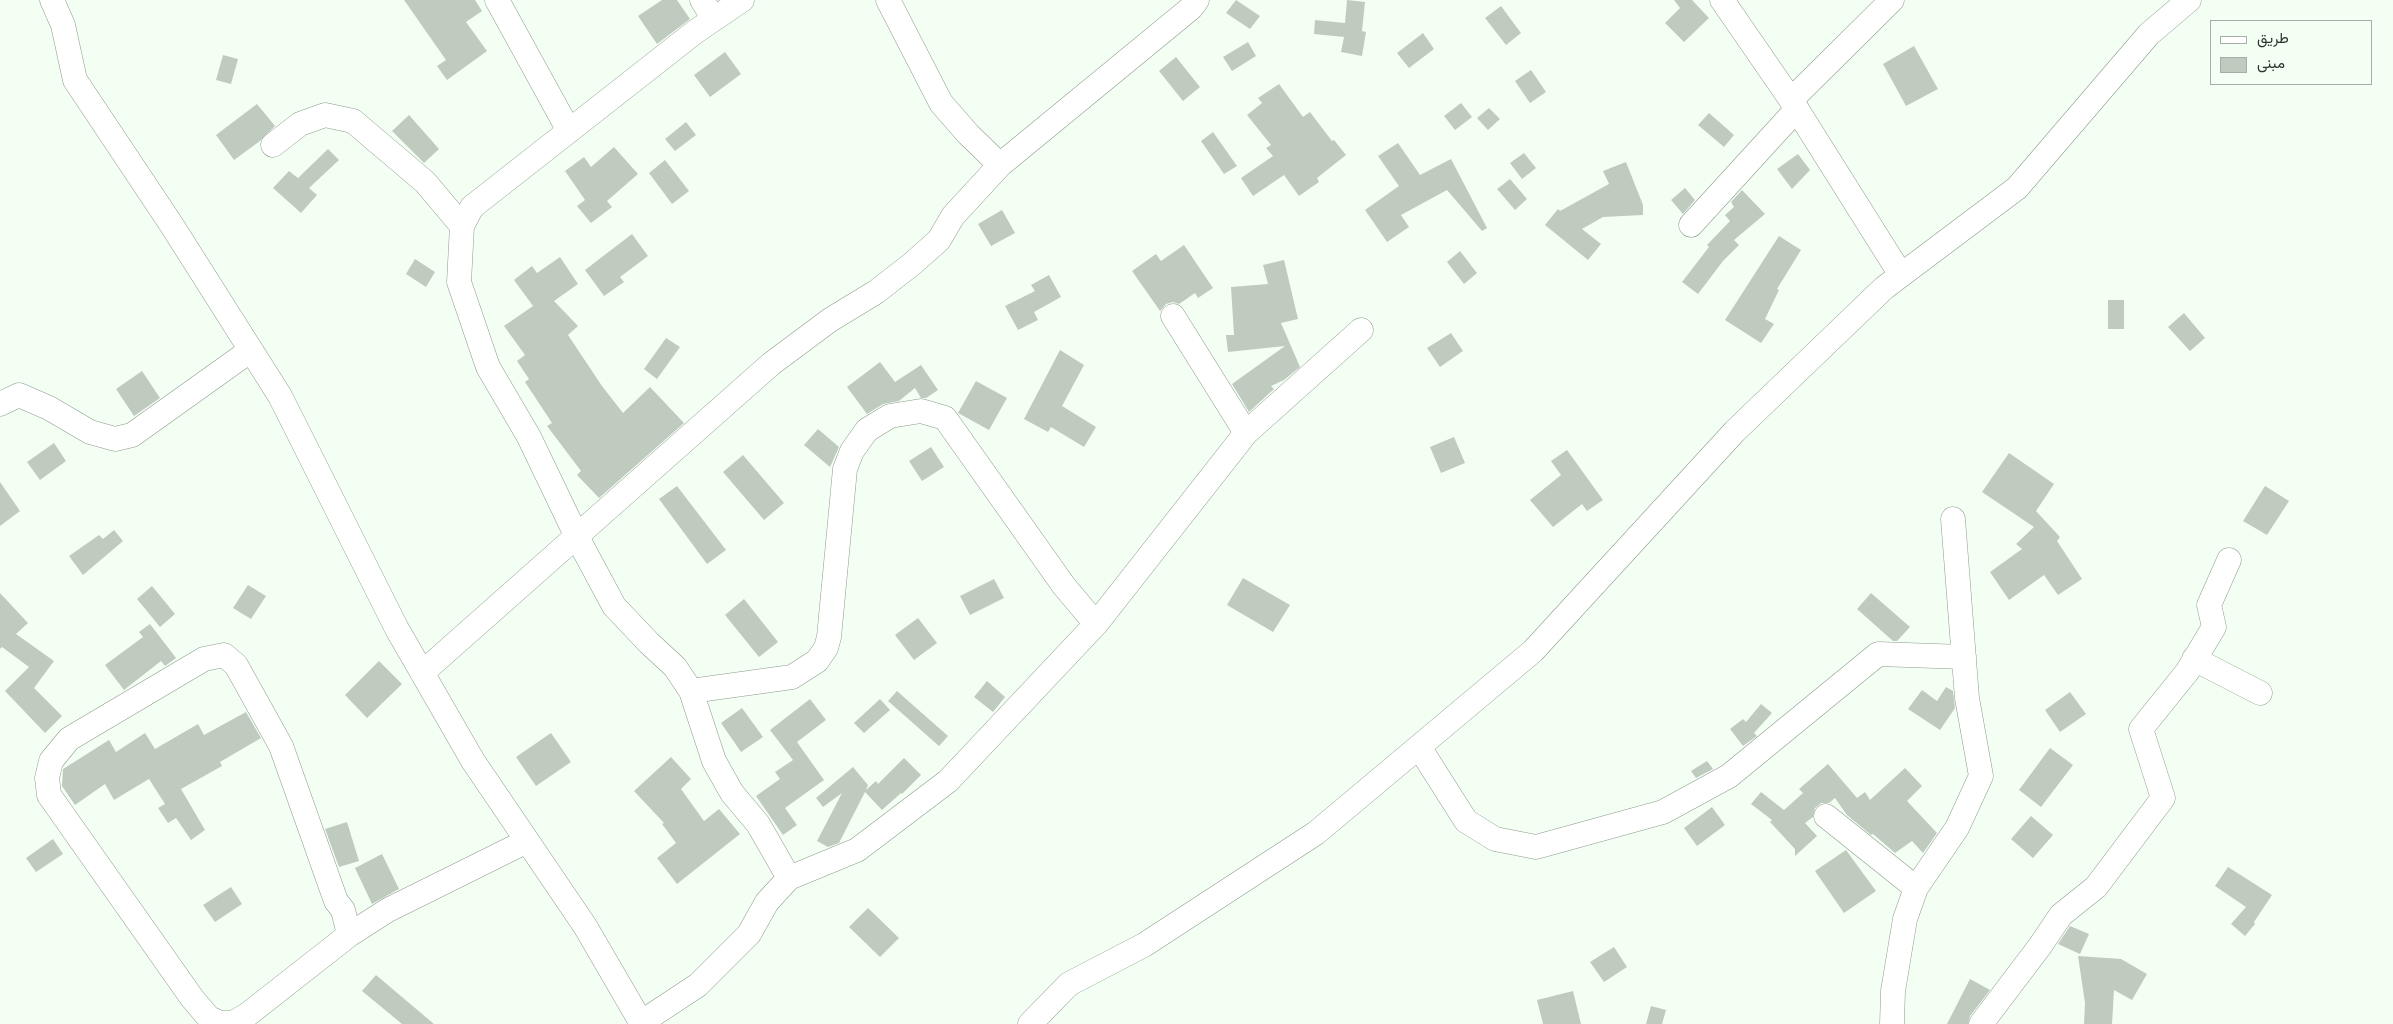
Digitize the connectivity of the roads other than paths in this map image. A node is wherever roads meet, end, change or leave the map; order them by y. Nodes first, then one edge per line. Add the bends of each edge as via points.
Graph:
1 (52, 0) edge
2 (497, 0) edge
3 (742, 0) edge
4 (888, 0) edge
5 (1198, 0) edge
6 (1722, 0) edge
7 (1892, 0) edge
8 (2189, 0) edge
9 (708, 10) edge
10 (1794, 104) junction
11 (569, 131) junction
12 (273, 145) dead end
13 (1000, 165) junction
14 (1691, 225) dead end
15 (462, 226) junction
16 (1902, 275) junction
17 (1173, 316) dead end
18 (1360, 330) dead end
19 (251, 350) junction
20 (0, 404) edge
21 (1246, 433) junction
22 (1953, 520) dead end
23 (577, 537) junction
24 (2229, 560) dead end
25 (1096, 624) junction
26 (1964, 657) junction
27 (2194, 660) junction
28 (422, 673) junction
29 (691, 691) junction
30 (2260, 694) dead end
31 (1419, 747) junction
32 (1826, 816) dead end
33 (527, 841) junction
34 (789, 878) junction
35 (1916, 888) junction
36 (349, 935) junction
37 (642, 1023) edge
38 (1030, 1024) edge
39 (1892, 1024) edge
40 (1981, 1024) edge

1 - 19 street via 63,25 75,80
2 - 11 street
3 - 9 street
4 - 13 street via 941,103
5 - 13 street
6 - 10 street
7 - 10 street
8 - 16 street via 2149,34 2017,188
9 - 11 street
10 - 14 street
10 - 16 street
11 - 15 street via 472,207
12 - 15 street via 300,124 325,115 353,121 425,182
13 - 23 street via 953,216 939,240 912,264 771,364
15 - 23 street via 459,282 488,367 529,437
16 - 31 street via 1884,288 1735,431 1533,651
17 - 21 street
18 - 21 street
19 - 20 street via 132,435 115,439 90,432 19,395
19 - 28 street via 280,396
21 - 25 street
22 - 26 street
23 - 28 street
23 - 29 street via 614,606 675,667
24 - 27 street via 2209,605 2214,627
25 - 29 street via 1064,586 945,418 921,411 890,416 867,430 852,451 845,469 829,637 817,661 792,676
25 - 34 street via 948,781 857,850
26 - 31 street via 1878,654 1729,776 1663,812 1536,847 1495,839 1466,821
26 - 35 street via 1967,698 1981,776 1957,828
27 - 30 street
27 - 40 street via 2141,729 2163,798 2096,887 2061,915
28 - 33 street via 473,761
29 - 34 street via 714,761 732,793 758,824
31 - 38 street via 1316,833 1144,944 1069,984
32 - 35 street
33 - 36 street via 388,910
33 - 37 street via 585,926
34 - 37 street via 767,902 749,934 698,985
35 - 39 street via 1905,919 1893,990
36 - 36 street via 343,910 336,901 281,746 236,664 224,655 204,659 69,739 51,761 47,778 49,795 208,1018 220,1023 233,1023

